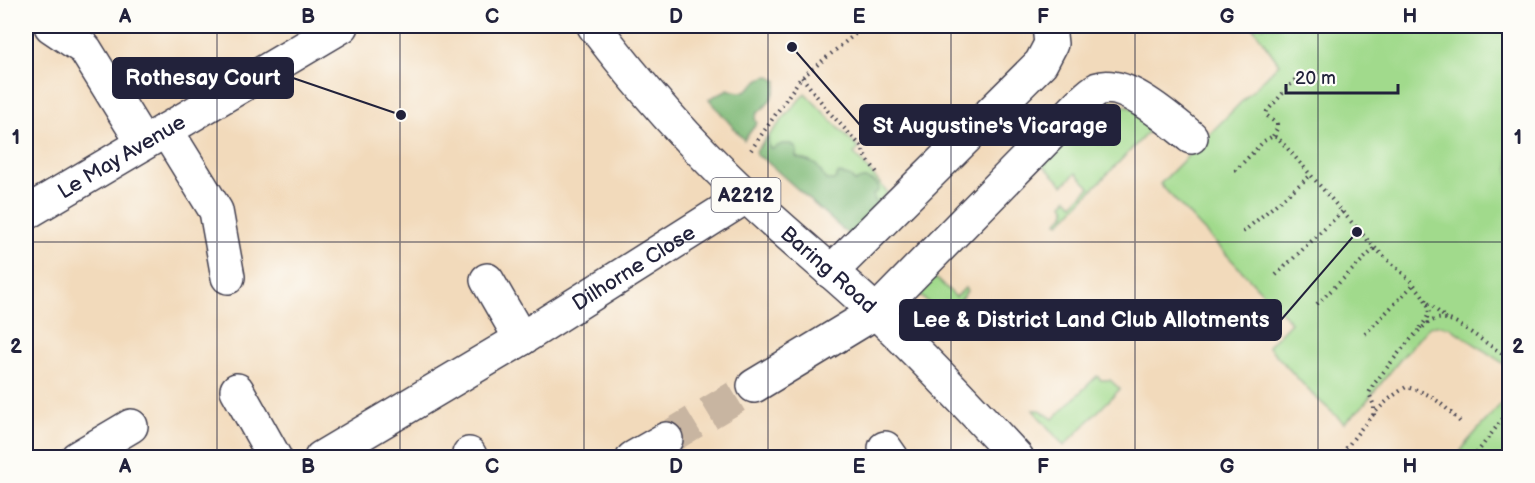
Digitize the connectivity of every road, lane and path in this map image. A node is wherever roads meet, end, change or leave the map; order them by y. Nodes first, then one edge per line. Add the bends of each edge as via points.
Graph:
1 (51, 26) edge
2 (342, 26) edge
3 (594, 26) edge
4 (866, 26) edge
5 (1049, 26) edge
6 (1301, 73) dead end
7 (802, 77) junction
8 (154, 136) junction
9 (1273, 136) junction
10 (1191, 137) dead end
11 (745, 158) dead end
12 (1235, 171) dead end
13 (1311, 175) junction
14 (747, 196) junction
15 (901, 203) junction
16 (1343, 212) junction
17 (26, 213) edge
18 (1243, 232) dead end
19 (1375, 248) junction
20 (831, 272) junction
21 (1276, 275) dead end
22 (228, 277) dead end
23 (487, 280) dead end
24 (1413, 285) junction
25 (1425, 301) junction
26 (1317, 304) dead end
27 (876, 312) junction
28 (1447, 319) junction
29 (1418, 331) junction
30 (1365, 334) dead end
31 (521, 339) junction
32 (1509, 356) edge
33 (754, 386) tunnel mouth
34 (237, 390) dead end
35 (1509, 409) edge
36 (1374, 415) junction
37 (1462, 424) dead end
38 (131, 426) dead end
39 (666, 439) tunnel mouth
40 (77, 458) edge
41 (275, 458) edge
42 (321, 458) edge
43 (633, 458) edge
44 (1017, 458) edge
45 (1339, 458) edge
46 (1473, 458) edge

1 - 8 street via 85,49
2 - 8 street, Le May Avenue
3 - 14 street, Baring Road / A2212 via 661,109
4 - 7 path
5 - 15 street via 1051,44 1041,63
6 - 9 path via 1266,115 1277,124
7 - 11 path
7 - 15 path via 861,146
8 - 17 street, Le May Avenue
8 - 22 street via 216,211
9 - 12 path
9 - 13 path
10 - 27 street via 1129,94 1099,89
13 - 16 path
13 - 18 path
14 - 20 street, Baring Road / A2212
14 - 31 street, Dilhorne Close
15 - 20 street
16 - 19 path
16 - 21 path
19 - 24 path
19 - 26 path
20 - 27 street, Baring Road / A2212
23 - 31 street
24 - 25 path
24 - 30 path
25 - 28 path
25 - 29 path via 1429,311
27 - 33 street
27 - 44 street, Baring Road / A2212
28 - 29 path via 1434,320
28 - 32 path
29 - 36 path via 1373,385 1369,393
31 - 42 street, Dilhorne Close
34 - 41 street
35 - 46 path
36 - 37 path via 1406,387 1440,401
36 - 45 path
38 - 40 street
39 - 43 street

